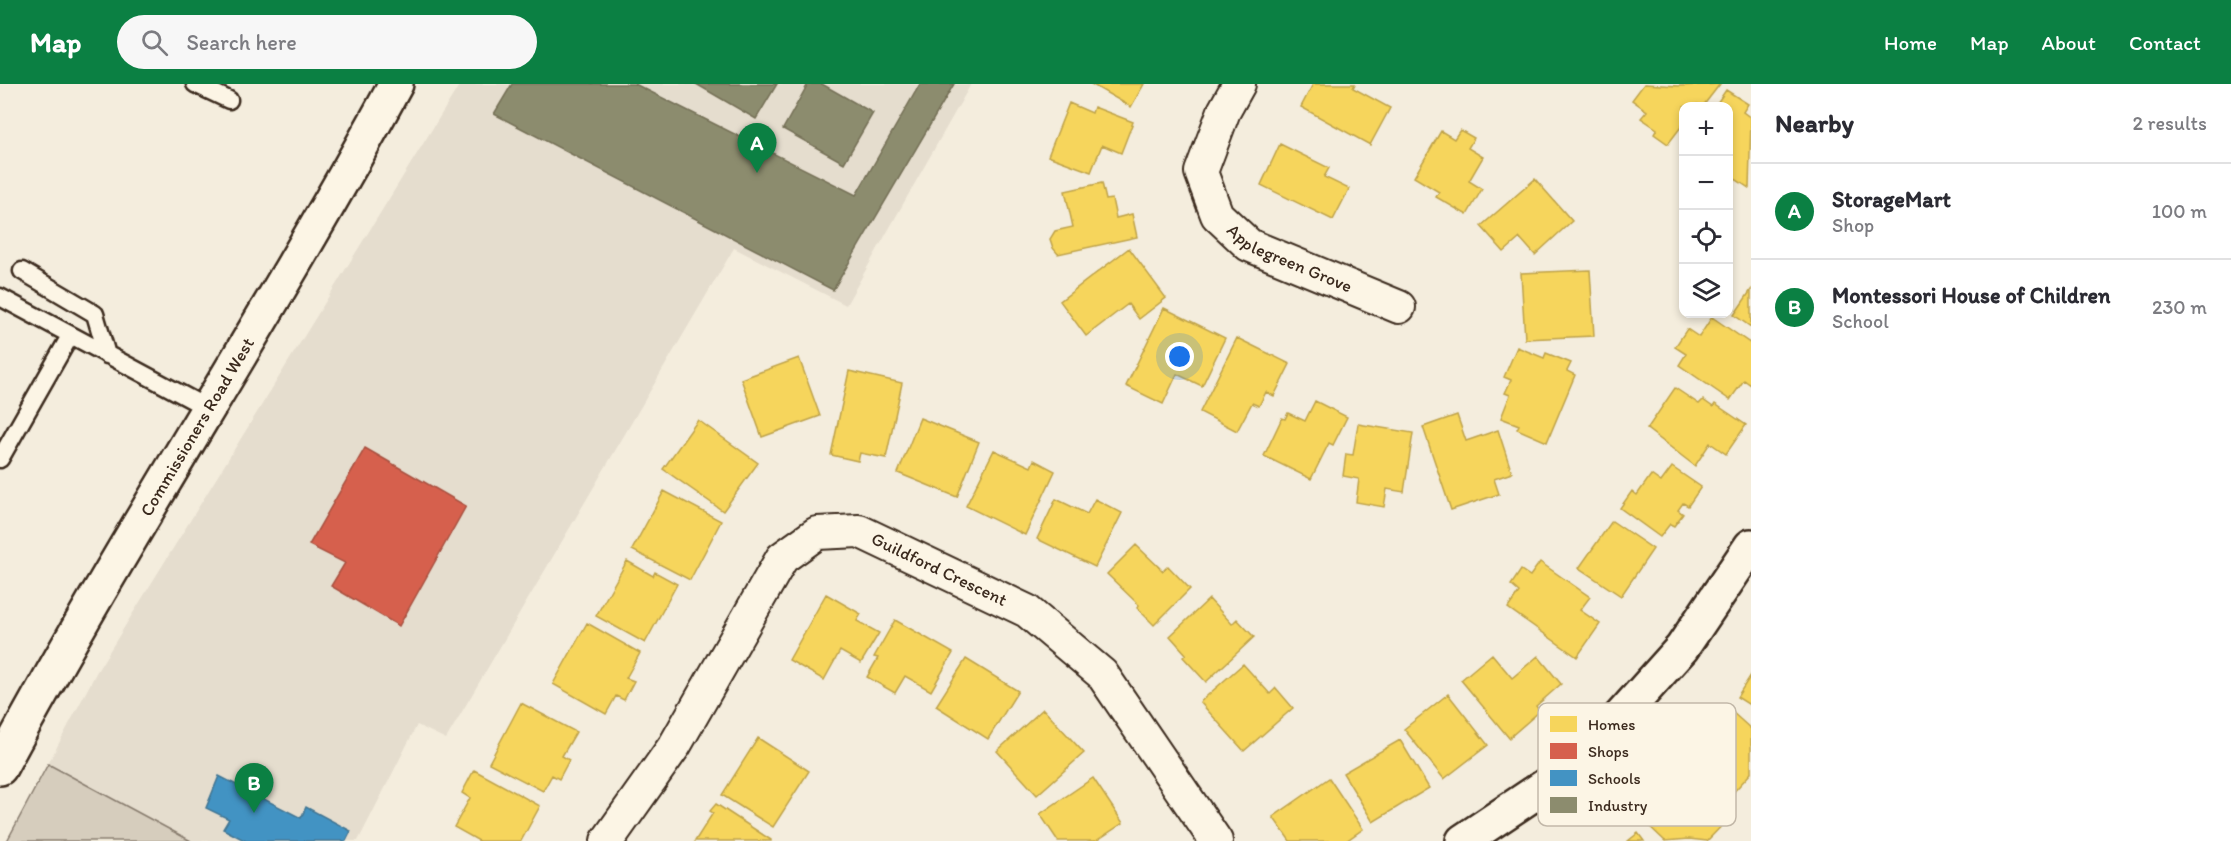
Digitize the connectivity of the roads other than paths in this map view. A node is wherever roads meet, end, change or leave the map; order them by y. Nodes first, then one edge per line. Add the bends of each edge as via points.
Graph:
1 (195, 84) edge
2 (396, 84) edge
3 (1239, 84) edge
4 (229, 100) dead end
5 (22, 271) dead end
6 (0, 297) edge
7 (1399, 307) dead end
8 (70, 336) junction
9 (107, 356) junction
10 (208, 409) junction
11 (0, 459) edge
12 (1751, 546) edge
13 (1633, 703) edge
14 (1, 765) edge
15 (1538, 791) edge
16 (607, 841) edge
17 (1216, 841) edge
18 (1463, 841) edge

1 - 4 lane
2 - 10 main road, Commissioners Road West
3 - 7 street, Applegreen Grove via 1224,111 1201,172 1217,215 1249,245
5 - 9 lane via 96,314
6 - 8 lane
8 - 9 lane
8 - 11 lane
9 - 10 lane
10 - 14 main road, Commissioners Road West via 62,654
12 - 13 main road via 1682,648
15 - 18 main road
16 - 17 street, Guildford Crescent via 675,746 782,558 816,533 858,531 1027,611 1094,667

